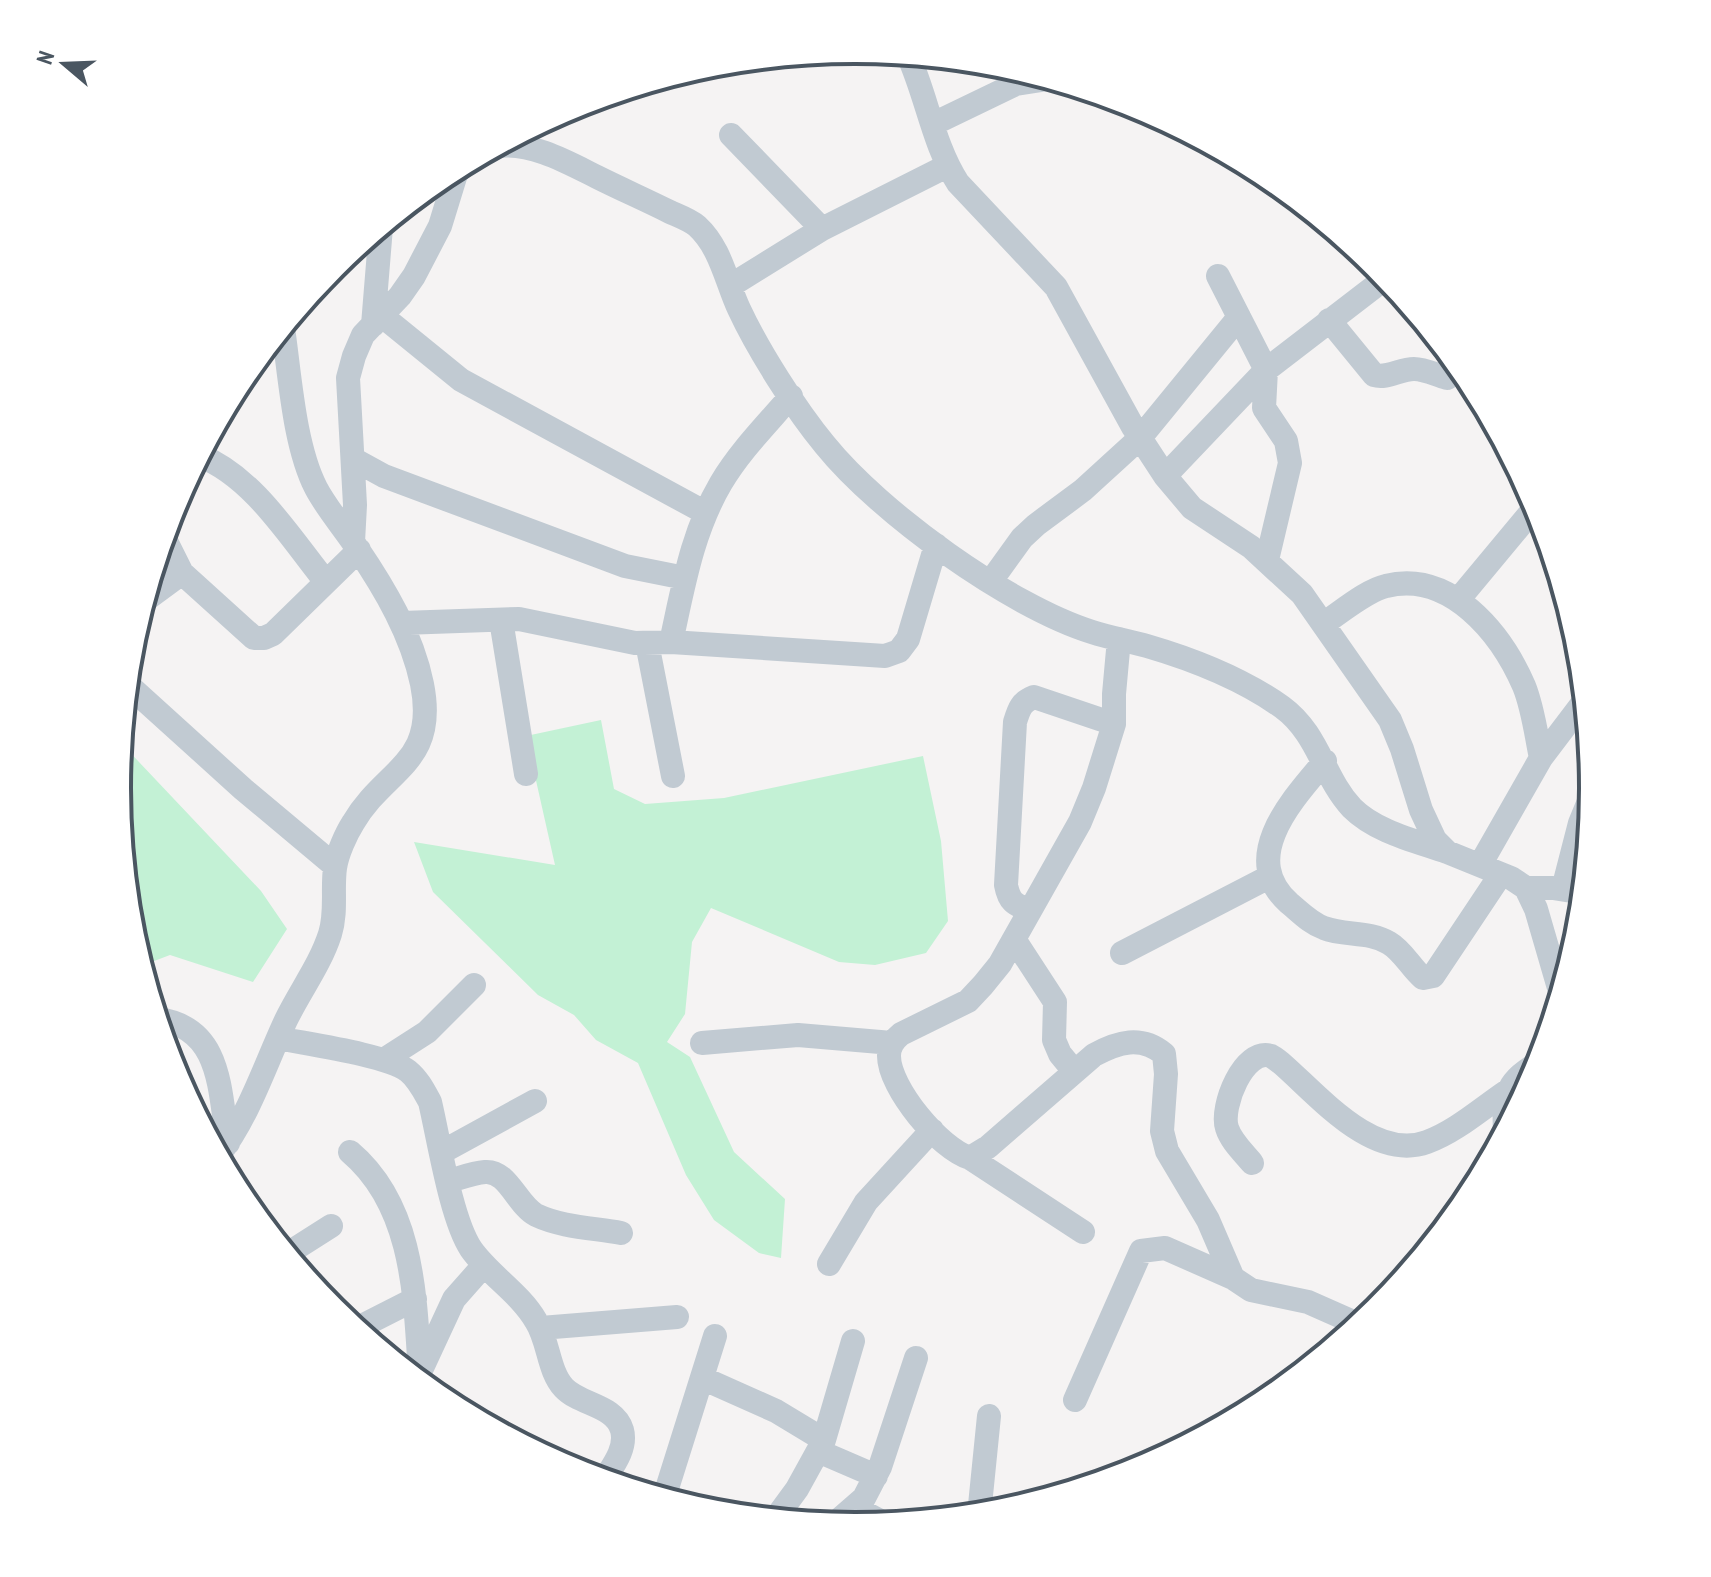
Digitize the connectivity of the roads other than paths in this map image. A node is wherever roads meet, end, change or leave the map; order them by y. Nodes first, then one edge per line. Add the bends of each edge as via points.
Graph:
1 (912, 67) edge
2 (1013, 82) edge
3 (933, 124) junction
4 (731, 135) dead end
5 (518, 148) edge
6 (947, 166) junction
7 (452, 187) edge
8 (822, 229) junction
9 (380, 242) edge
10 (1218, 276) dead end
11 (1376, 285) edge
12 (730, 286) junction
13 (1239, 317) junction
14 (377, 320) junction
15 (1329, 320) junction
16 (285, 342) edge
17 (1266, 370) junction
18 (1447, 378) dead end
19 (791, 396) junction
20 (1140, 438) junction
21 (353, 459) junction
22 (210, 460) edge
23 (1165, 476) junction
24 (706, 513) junction
25 (1527, 517) edge
26 (936, 545) junction
27 (356, 546) junction
28 (171, 551) edge
29 (1267, 560) junction
30 (182, 573) junction
31 (685, 578) junction
32 (991, 581) junction
33 (326, 582) junction
34 (159, 590) edge
35 (1458, 600) junction
36 (501, 620) junction
37 (402, 623) junction
38 (1323, 624) junction
39 (1119, 639) junction
40 (659, 642) junction
41 (137, 693) edge
42 (1576, 712) edge
43 (1114, 724) junction
44 (1541, 758) junction
45 (1325, 761) junction
46 (526, 774) dead end
47 (673, 776) dead end
48 (1447, 852) junction
49 (335, 866) junction
50 (1491, 869) junction
51 (1269, 877) junction
52 (1526, 888) junction
53 (1573, 891) edge
54 (1030, 910) junction
55 (1014, 939) junction
56 (1122, 953) dead end
57 (1555, 975) edge
58 (474, 985) dead end
59 (169, 1021) edge
60 (282, 1030) junction
61 (702, 1043) dead end
62 (892, 1043) junction
63 (398, 1051) junction
64 (1074, 1071) junction
65 (1522, 1073) edge
66 (1506, 1092) junction
67 (535, 1101) dead end
68 (1504, 1111) edge
69 (932, 1130) junction
70 (222, 1140) edge
71 (225, 1146) edge
72 (350, 1152) dead end
73 (442, 1152) junction
74 (970, 1158) junction
75 (1252, 1163) dead end
76 (449, 1181) junction
77 (331, 1226) dead end
78 (1083, 1232) dead end
79 (621, 1233) dead end
80 (296, 1248) edge
81 (829, 1264) dead end
82 (484, 1265) junction
83 (1233, 1278) junction
84 (415, 1299) junction
85 (677, 1317) dead end
86 (1348, 1320) edge
87 (367, 1323) edge
88 (541, 1328) junction
89 (715, 1336) dead end
90 (853, 1341) dead end
91 (916, 1358) dead end
92 (418, 1366) edge
93 (423, 1369) edge
94 (702, 1378) junction
95 (1075, 1400) dead end
96 (989, 1416) dead end
97 (821, 1446) junction
98 (610, 1470) edge
99 (876, 1476) junction
100 (667, 1488) edge
101 (980, 1502) edge
102 (854, 1507) junction
103 (782, 1509) edge
104 (847, 1513) edge
105 (865, 1513) edge

1 - 3 street
2 - 3 street
3 - 6 street
4 - 8 street
5 - 12 street via 563,160 694,223 715,250
6 - 8 street
6 - 20 street via 1056,287
7 - 14 street via 428,251 400,296
8 - 12 street
9 - 14 street
10 - 13 street
11 - 15 street
12 - 19 street via 748,327
13 - 17 street
13 - 20 street
14 - 21 street via 363,335 348,378
14 - 24 street via 461,380
15 - 17 street
15 - 18 street via 1374,375 1410,369
16 - 27 street via 305,462
17 - 23 street
17 - 29 street via 1264,408 1286,441 1290,463
19 - 24 street via 744,451
19 - 26 street via 853,475
20 - 23 street
20 - 32 street via 1022,538
21 - 27 street
21 - 31 street via 384,476 611,561
22 - 33 street via 249,487
23 - 29 street via 1205,519
24 - 31 street
25 - 35 street
26 - 32 street
26 - 40 street via 908,639 899,651 885,656
27 - 33 street
27 - 37 street
28 - 30 street
29 - 38 street
30 - 33 street via 254,638 273,634
30 - 34 street
31 - 40 street
32 - 39 street via 1044,612
35 - 38 street via 1430,585 1382,586
35 - 44 street via 1493,637 1525,688
36 - 37 street
36 - 40 street via 539,622 608,640
36 - 46 street
37 - 49 street via 422,684 422,735 398,774 352,823
38 - 48 street via 1390,720 1421,810
39 - 43 street
39 - 45 street via 1247,684 1303,725
40 - 47 street
41 - 49 street
42 - 44 street
43 - 54 street via 1080,822
43 - 54 street via 1034,697 1019,710 1006,885 1014,905
44 - 50 street
45 - 48 street via 1340,792 1369,821
45 - 51 street via 1282,815 1271,842
48 - 50 street
49 - 60 street via 331,930
50 - 51 street via 1446,958 1433,976 1423,978 1388,942 1314,924 1280,895
50 - 52 street
51 - 56 street
52 - 53 street
52 - 57 street
54 - 55 street
55 - 62 street via 968,1001
55 - 64 street via 1055,1002 1054,1040
58 - 63 street via 441,1020
59 - 70 street via 190,1030 215,1062
60 - 63 street
60 - 71 street
61 - 62 street via 798,1035
62 - 69 street via 892,1071
63 - 73 street via 430,1102
64 - 74 street
64 - 83 street via 1112,1045 1133,1041 1164,1054 1162,1131 1167,1151 1208,1220
65 - 66 street
66 - 68 street
66 - 75 street via 1440,1137 1410,1147 1390,1145 1353,1127 1281,1063 1262,1056 1236,1079 1225,1112 1230,1134
67 - 73 street
69 - 74 street via 950,1149
69 - 81 street via 866,1202
72 - 84 street via 392,1206
73 - 76 street
74 - 78 street
76 - 79 street via 488,1171 498,1174 532,1213
76 - 82 street via 460,1228
77 - 80 street
82 - 88 street
82 - 93 street via 454,1299
83 - 86 street via 1251,1290 1308,1302
83 - 95 street via 1165,1248 1141,1251
84 - 87 street
84 - 92 street
85 - 88 street
88 - 98 street via 564,1388 606,1411 622,1429 619,1456
89 - 94 street
90 - 97 street
91 - 99 street
94 - 97 street via 776,1411
94 - 100 street
96 - 101 street
97 - 99 street
97 - 103 street
99 - 102 street
102 - 104 street
102 - 105 street

